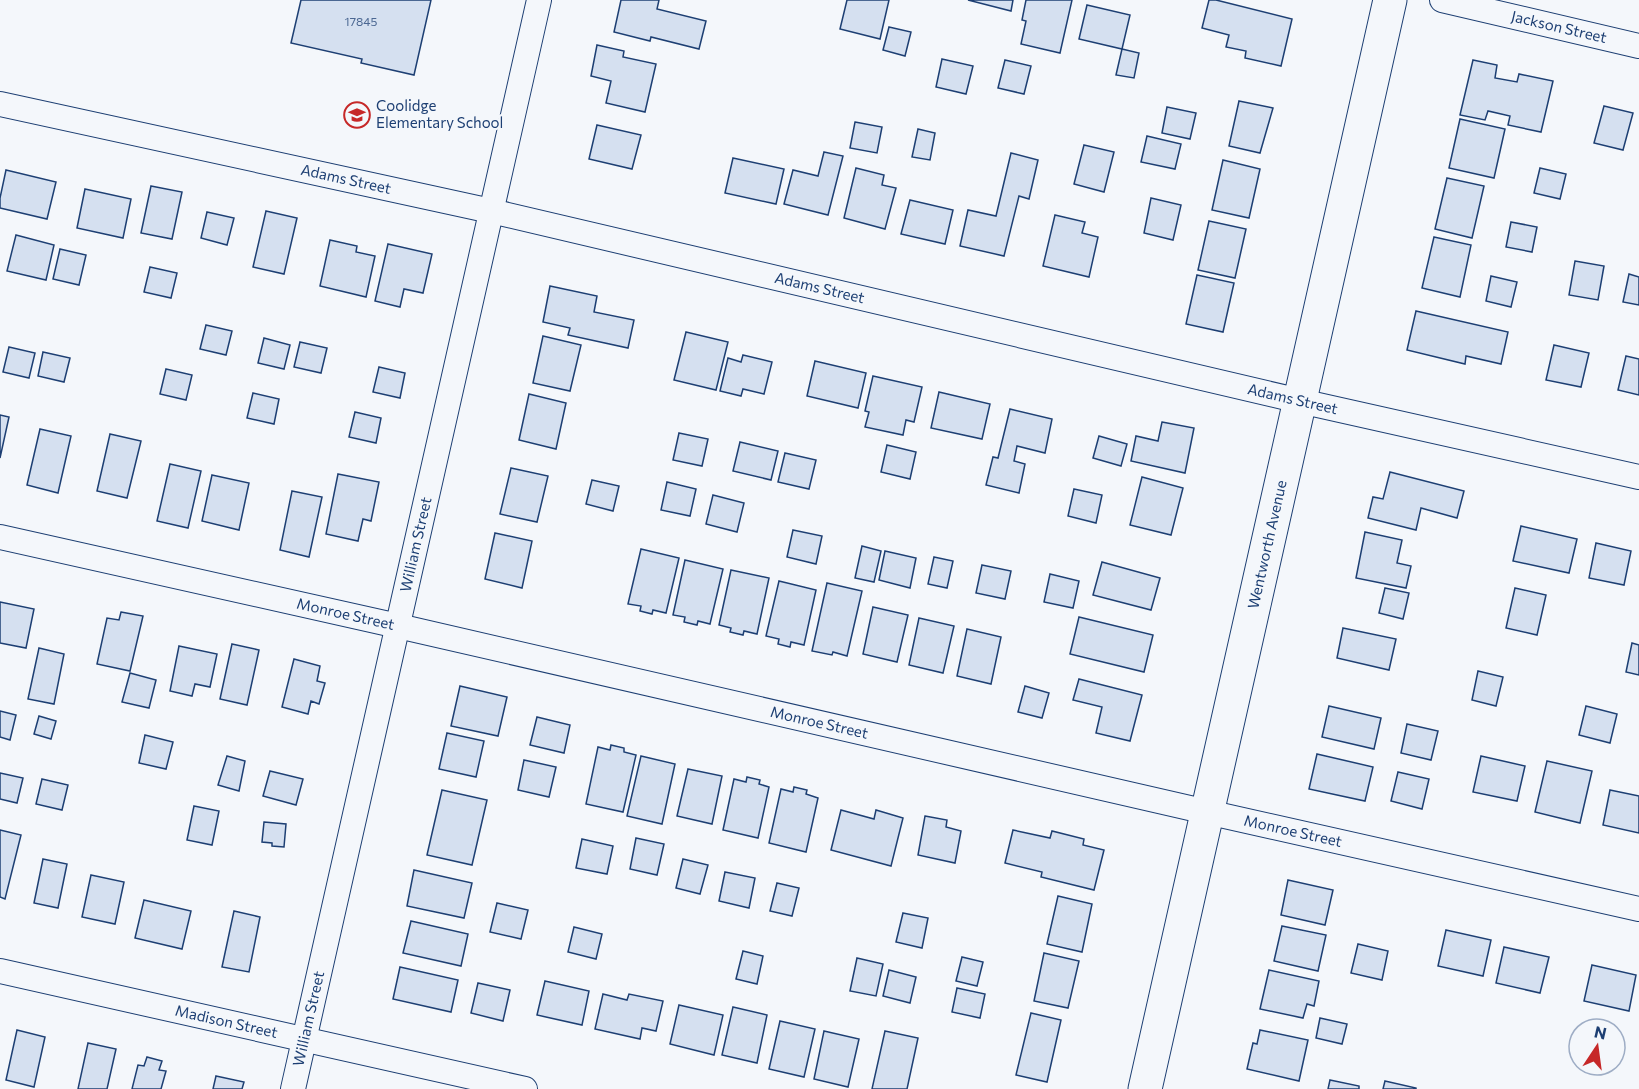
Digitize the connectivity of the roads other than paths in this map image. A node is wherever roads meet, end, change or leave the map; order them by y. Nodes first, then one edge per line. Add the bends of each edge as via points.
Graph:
1 (539, 0) edge
2 (1390, 0) edge
3 (1442, 0) edge
4 (1639, 46) edge
5 (0, 104) edge
6 (491, 211) junction
7 (1300, 401) junction
8 (1639, 477) edge
9 (0, 537) edge
10 (398, 626) junction
11 (1207, 812) junction
12 (1639, 909) edge
13 (0, 971) edge
14 (304, 1039) junction
15 (293, 1089) edge
16 (525, 1089) edge
17 (1145, 1089) edge

1 - 6 street, William Street
2 - 7 street, Wentworth Avenue
3 - 4 street, Jackson Street
5 - 6 street, Adams Street
6 - 7 street, Adams Street
6 - 10 street, William Street
7 - 8 street, Adams Street
7 - 11 street, Wentworth Avenue
9 - 10 street, Monroe Street
10 - 11 street, Monroe Street
10 - 14 street, William Street
11 - 12 street, Monroe Street
11 - 17 street, Wentworth Avenue
13 - 14 street, Madison Street
14 - 15 street, William Street
14 - 16 street, Madison Street

